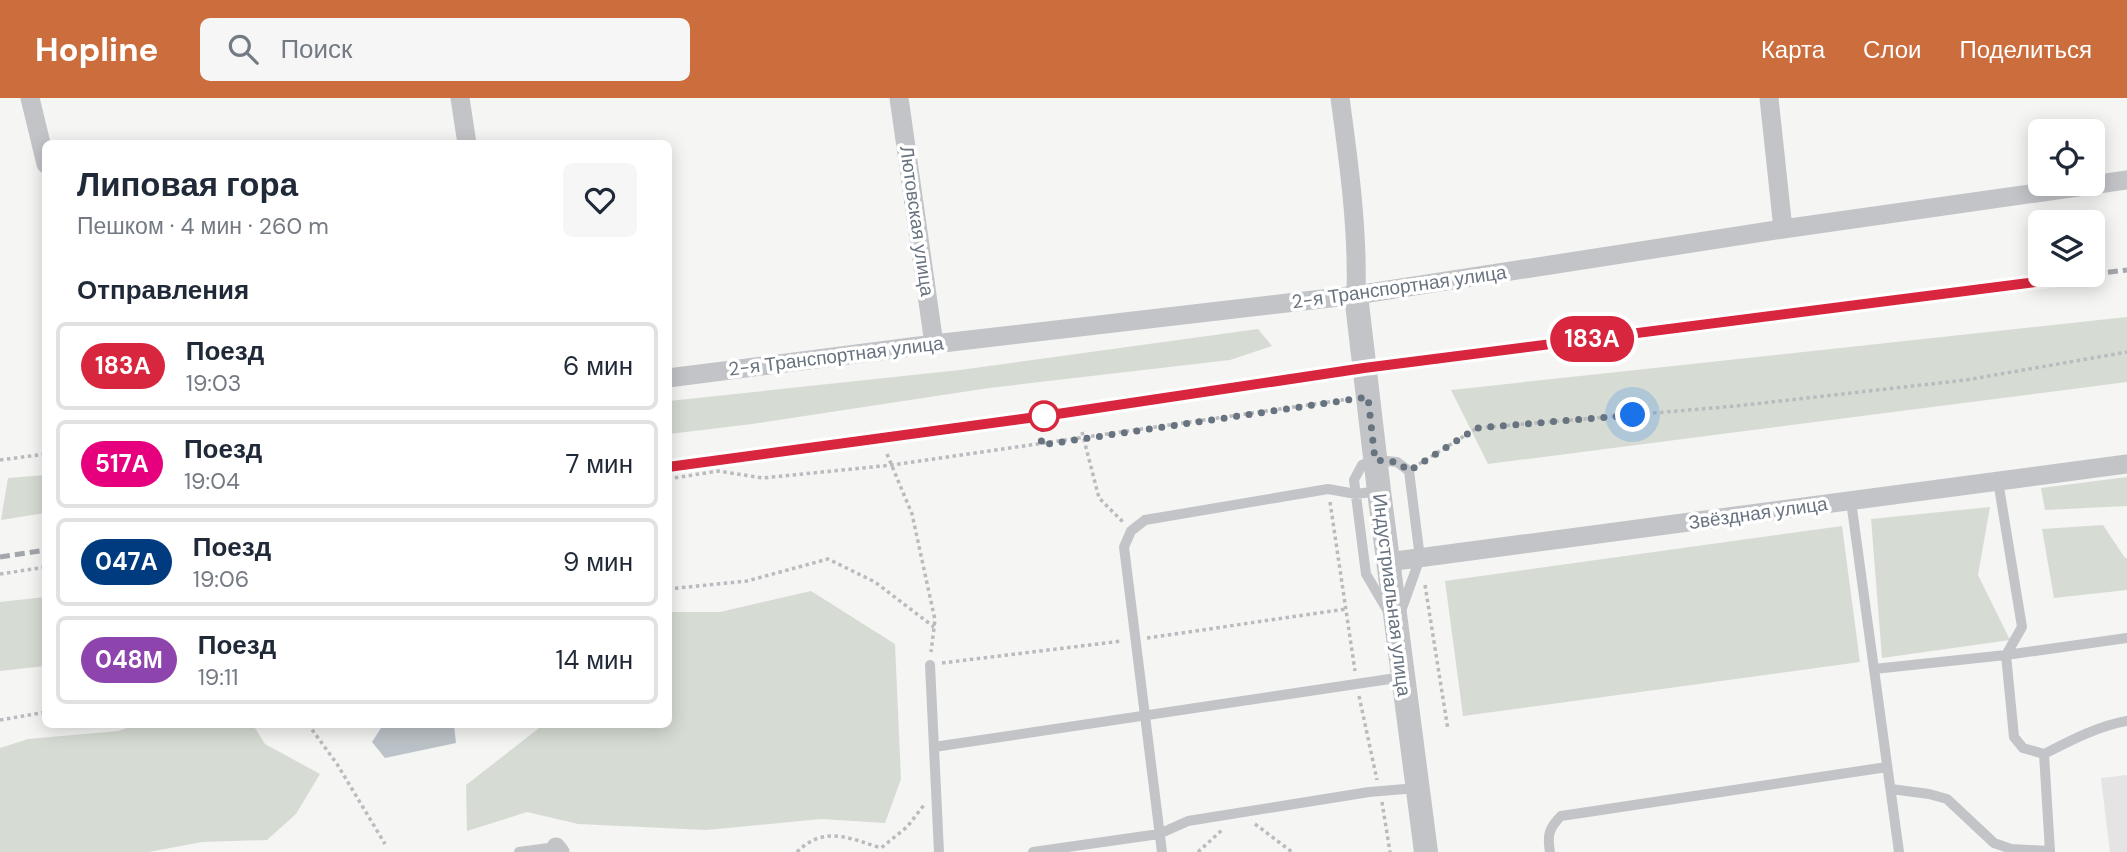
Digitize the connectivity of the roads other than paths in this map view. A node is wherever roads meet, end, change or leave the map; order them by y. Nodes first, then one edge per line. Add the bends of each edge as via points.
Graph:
1 (30, 98) edge
2 (460, 98) edge
3 (899, 98) edge
4 (1340, 98) edge
5 (1769, 98) edge
6 (466, 140) edge
7 (42, 148) edge
8 (2127, 180) edge
9 (1783, 229) junction
10 (1356, 295) junction
11 (934, 344) junction
12 (672, 377) edge
13 (1375, 460) junction
14 (2127, 464) edge
15 (1998, 481) junction
16 (1367, 493) junction
17 (1851, 501) junction
18 (1420, 558) junction
19 (1388, 562) junction
20 (1396, 625) junction
21 (2127, 638) edge
22 (2006, 655) junction
23 (930, 665) road end
24 (1874, 670) junction
25 (1403, 677) junction
26 (1146, 716) junction
27 (2127, 722) edge
28 (934, 747) junction
29 (2044, 754) junction
30 (1887, 767) junction
31 (1417, 788) junction
32 (1891, 789) junction
33 (1159, 834) junction
34 (558, 849) edge
35 (519, 852) edge
36 (939, 852) edge
37 (1033, 852) edge
38 (1162, 852) edge
39 (1426, 852) edge
40 (1549, 852) edge
41 (1899, 852) edge

1 - 7 street
2 - 6 street
3 - 11 street, Лютовская улица
4 - 10 street via 1354,204
5 - 9 street
8 - 9 street, 2-я Транспортная улица
9 - 10 street, 2-я Транспортная улица
10 - 11 street, 2-я Транспортная улица
10 - 13 street, Индустриальная улица
11 - 12 street, 2-я Транспортная улица
13 - 16 street, Индустриальная улица
13 - 18 lane via 1397,462 1409,471
14 - 15 street, Звёздная улица
15 - 17 street, Звёздная улица
15 - 22 lane via 2022,626
16 - 19 street, Индустриальная улица
16 - 20 lane via 1366,574
16 - 26 lane via 1328,489 1158,517 1131,531 1124,547
17 - 18 street, Звёздная улица
17 - 24 lane
18 - 19 street, Звёздная улица
18 - 20 lane
19 - 20 street, Индустриальная улица
20 - 25 street, Индустриальная улица
21 - 22 lane
22 - 24 lane
22 - 29 lane via 2014,737 2023,748
23 - 28 lane
24 - 30 lane
25 - 26 lane
25 - 31 street, Индустриальная улица
26 - 28 lane
26 - 33 lane
27 - 29 lane
28 - 36 lane
29 - 32 lane via 2050,851 1993,843 1947,799
30 - 32 lane
30 - 40 lane via 1561,816 1550,826
31 - 33 lane via 1188,821
31 - 39 street, Индустриальная улица
32 - 41 lane
33 - 37 lane
33 - 38 lane
34 - 35 lane

